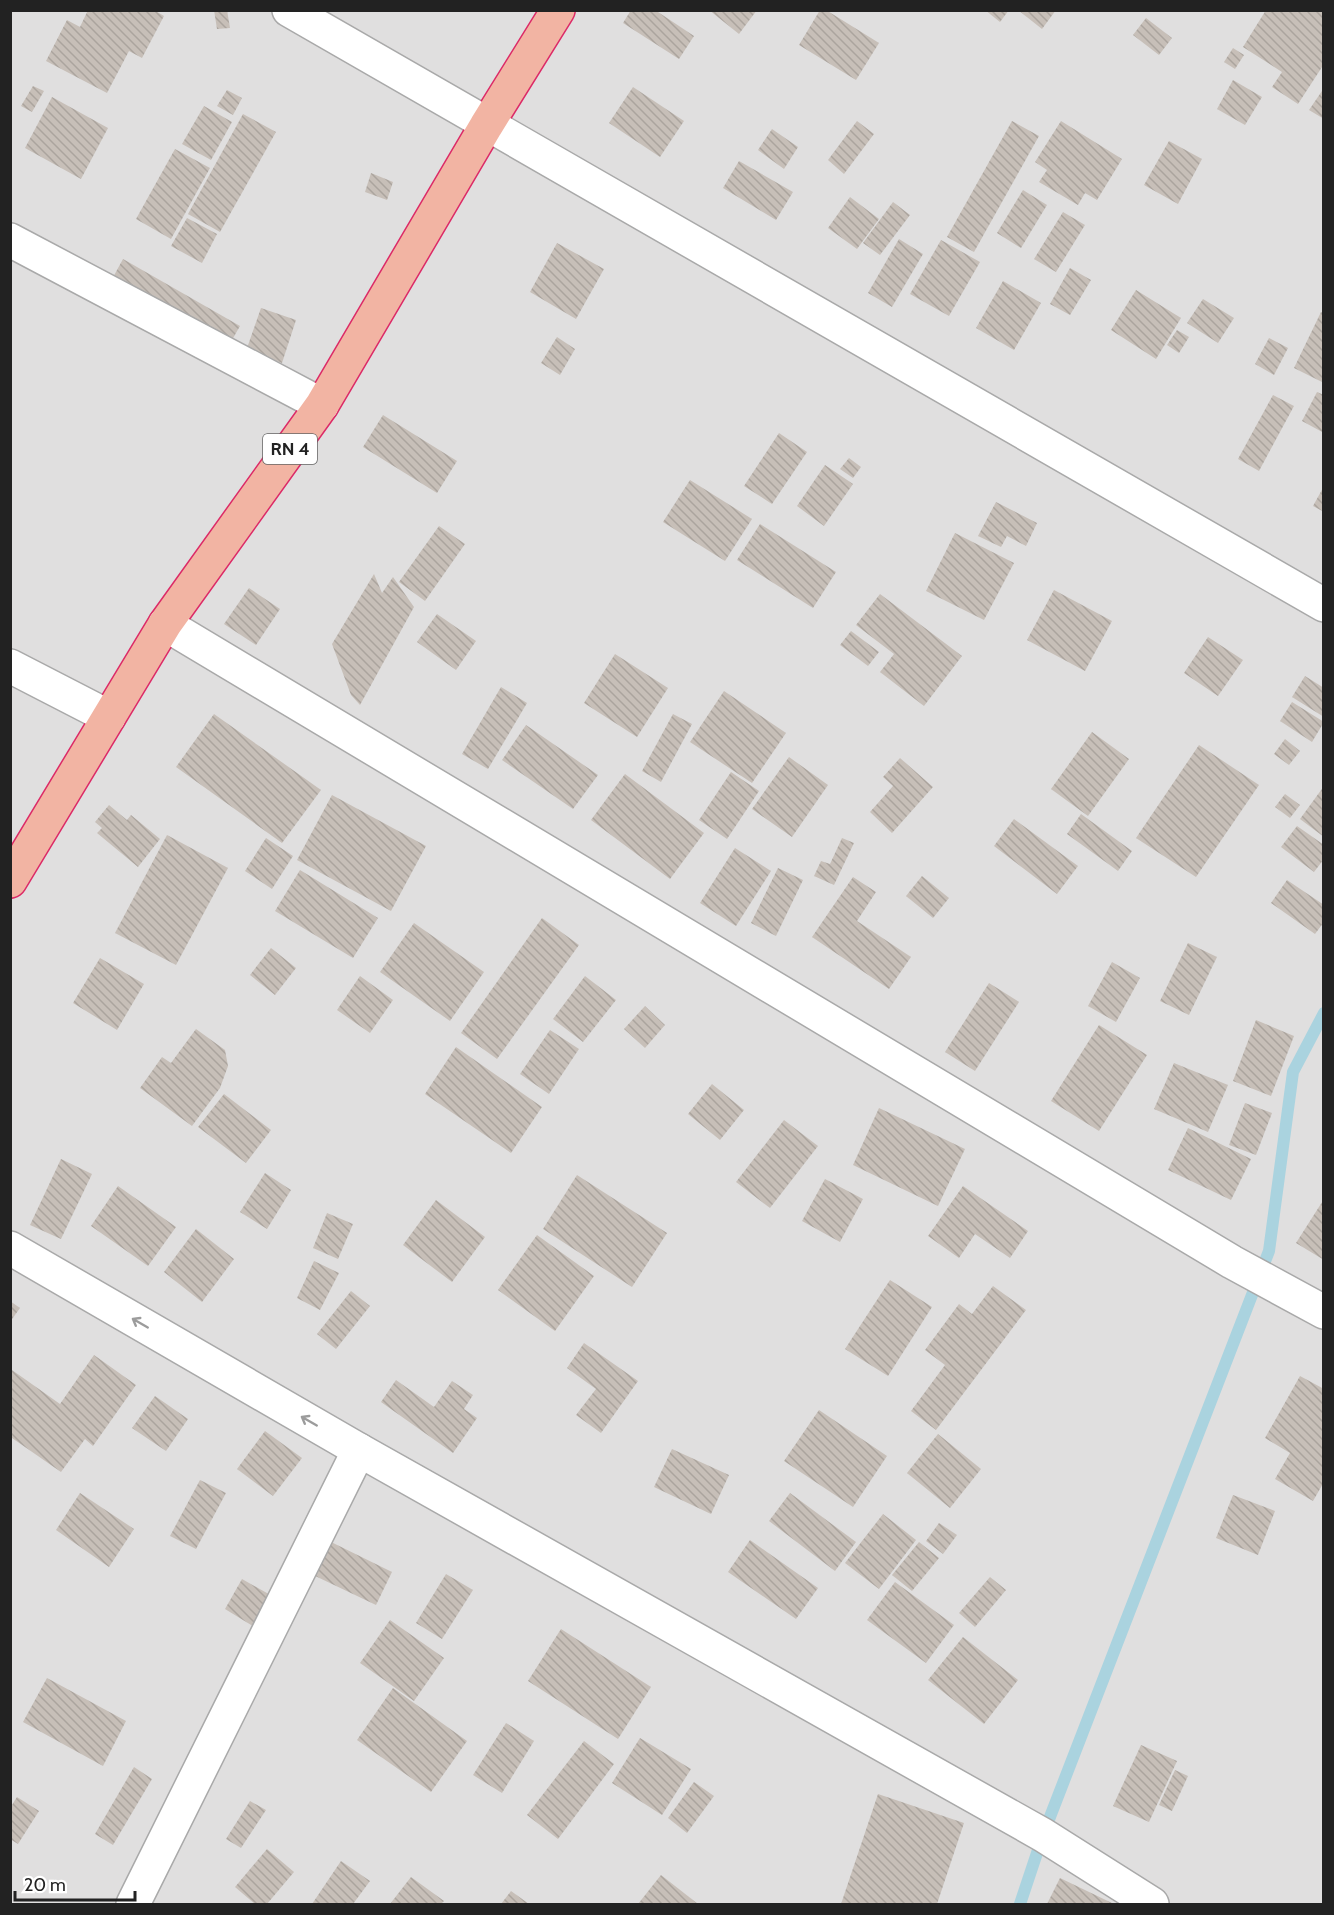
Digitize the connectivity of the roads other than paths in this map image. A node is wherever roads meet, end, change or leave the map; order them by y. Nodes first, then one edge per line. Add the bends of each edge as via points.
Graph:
1 (289, 10) edge
2 (558, 10) edge
3 (486, 126) junction
4 (10, 240) edge
5 (322, 405) junction
6 (1323, 605) edge
7 (165, 624) junction
8 (10, 666) edge
9 (109, 717) junction
10 (10, 881) edge
11 (10, 1248) edge
12 (1323, 1312) edge
13 (359, 1450) junction
14 (133, 1905) edge
15 (1152, 1905) edge

1 - 3 street
2 - 3 highway, RN 4
3 - 5 highway, RN 4
3 - 6 street
4 - 5 street
5 - 7 highway, RN 4
7 - 9 highway, RN 4
7 - 12 street
8 - 9 street
9 - 10 highway, RN 4
13 -> 11 street
13 - 14 street
13 - 15 street via 1043,1835

